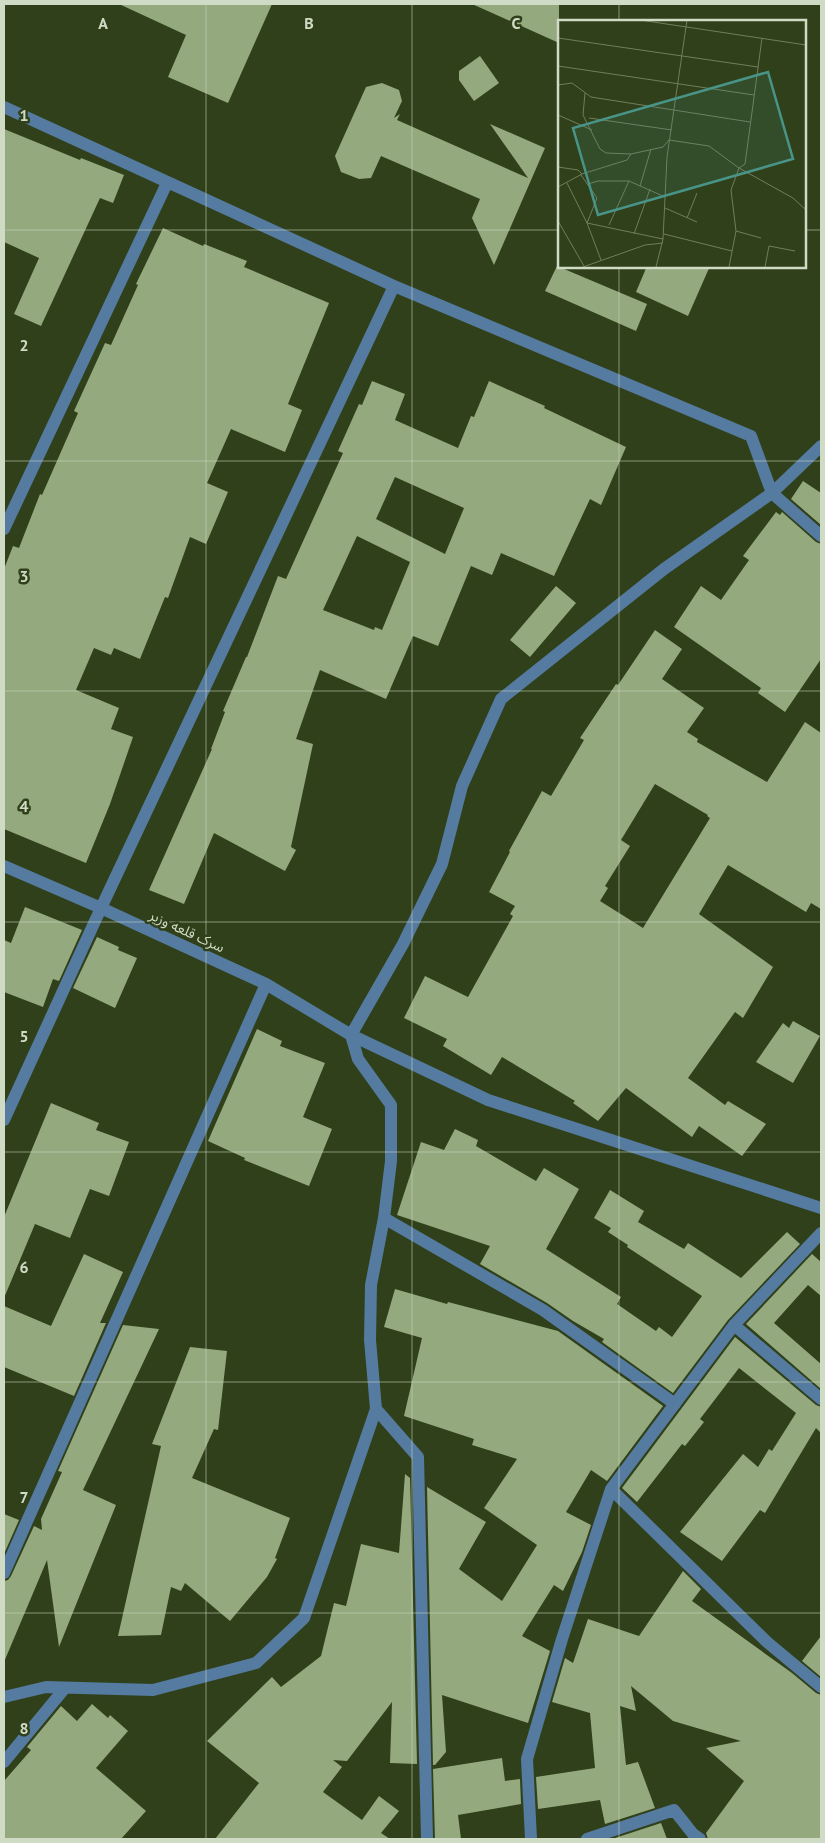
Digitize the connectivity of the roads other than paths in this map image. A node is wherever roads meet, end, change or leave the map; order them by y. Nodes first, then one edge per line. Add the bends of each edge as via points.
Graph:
1 (4, 107) edge
2 (167, 183) junction
3 (394, 286) junction
4 (821, 446) edge
5 (772, 493) junction
6 (4, 529) edge
7 (821, 536) edge
8 (4, 866) edge
9 (101, 908) junction
10 (266, 984) junction
11 (351, 1035) junction
12 (4, 1120) edge
13 (821, 1208) edge
14 (384, 1218) junction
15 (821, 1233) edge
16 (734, 1325) junction
17 (821, 1398) edge
18 (675, 1404) junction
19 (376, 1409) junction
20 (611, 1489) junction
21 (4, 1573) edge
22 (821, 1686) edge
23 (65, 1688) junction
24 (4, 1697) edge
25 (4, 1762) edge
26 (427, 1839) edge
27 (531, 1839) edge
28 (587, 1839) edge
29 (700, 1839) edge

1 - 2 street
2 - 3 street
2 - 6 street
3 - 5 street via 751,436
3 - 9 street
4 - 5 street
5 - 7 street
5 - 11 street via 664,570 501,699 462,786 442,864 403,944
8 - 9 street, سرک قلعه وزیر
9 - 10 street, سرک قلعه وزیر
9 - 12 street
10 - 11 street, سرک قلعه وزیر
10 - 21 street
11 - 13 street, سرک قلعه وزیر via 488,1100
11 - 14 street via 358,1059 392,1106 391,1161
14 - 18 street via 543,1310
14 - 19 street via 371,1285 370,1340
15 - 16 street
16 - 17 street
16 - 18 street
18 - 20 street
19 - 23 street via 304,1618 256,1663 153,1690
19 - 26 street via 418,1457
20 - 22 street via 767,1642
20 - 27 street via 527,1759
23 - 24 street via 46,1687
23 - 25 street
28 - 29 street via 674,1810

